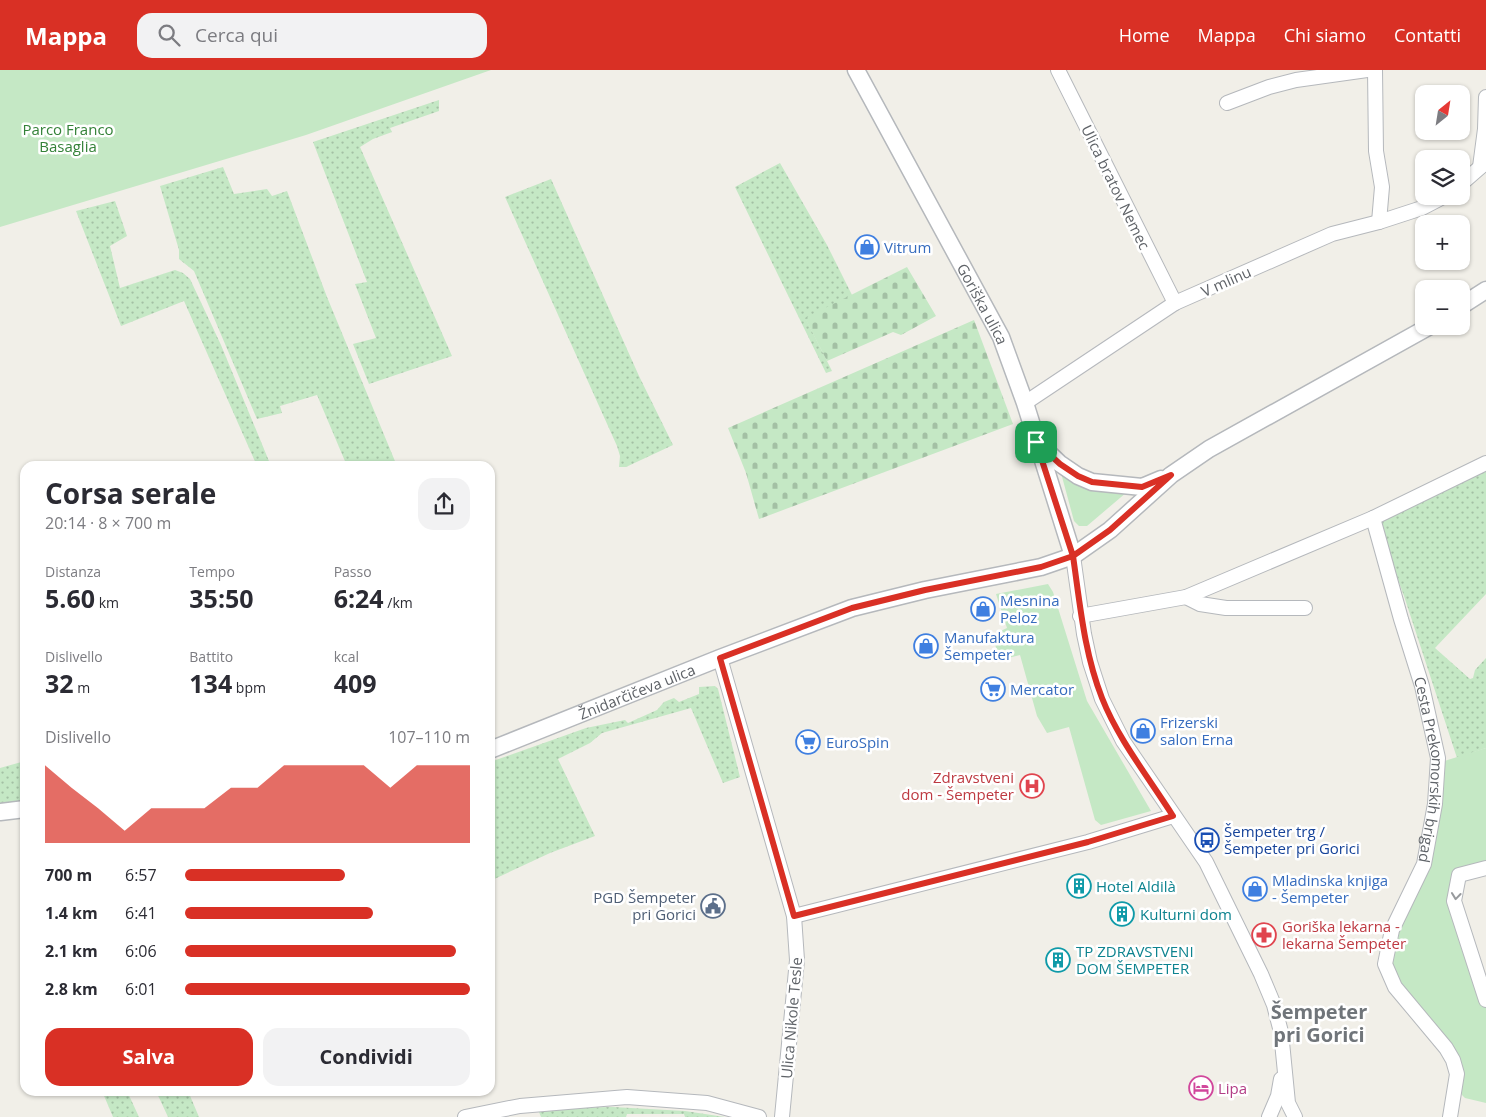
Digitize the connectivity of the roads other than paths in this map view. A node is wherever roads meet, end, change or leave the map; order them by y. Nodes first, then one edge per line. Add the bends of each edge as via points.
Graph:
1 (856, 70) edge
2 (1058, 70) edge
3 (1368, 70) edge
4 (1375, 70) edge
5 (1486, 97) edge
6 (1227, 103) dead end
7 (1485, 129) edge
8 (1483, 165) edge
9 (1470, 176) edge
10 (1428, 205) edge
11 (1379, 222) junction
12 (1486, 290) edge
13 (1470, 300) edge
14 (1175, 303) junction
15 (1415, 335) edge
16 (1025, 402) junction
17 (1036, 442) junction
18 (1486, 463) edge
19 (1171, 475) junction
20 (1373, 518) junction
21 (1073, 556) junction
22 (1186, 597) junction
23 (1305, 608) dead end
24 (1080, 616) junction
25 (720, 658) junction
26 (495, 748) edge
27 (20, 810) edge
28 (0, 812) edge
29 (1173, 816) junction
30 (1486, 868) edge
31 (794, 916) junction
32 (1486, 1000) edge
33 (1284, 1066) junction
34 (465, 1117) edge
35 (758, 1117) edge
36 (782, 1117) edge
37 (1270, 1117) edge
38 (1294, 1117) edge
39 (1450, 1117) edge

1 - 16 street, Goriška ulica via 1001,337
2 - 14 street, Ulica bratov Nemec
3 - 6 street via 1287,82
4 - 11 street via 1376,151 1382,187
5 - 7 street
7 - 8 street
8 - 9 street
10 - 11 street, V mlinu
11 - 14 street, V mlinu via 1332,234
12 - 13 street
14 - 16 street, V mlinu
15 - 19 street via 1209,449
16 - 17 street, Goriška ulica
17 - 19 street via 1060,464 1092,482 1142,487
17 - 21 street, Goriška ulica
18 - 20 street
19 - 21 street via 1110,530
20 - 22 street
20 - 39 street, Cesta Prekomorskih brigad via 1422,686 1438,758 1435,804 1424,864 1392,930 1386,964 1395,988 1453,1060 1457,1074
21 - 24 street
21 - 25 street, Žnidarčičeva ulica via 1041,567 852,608
22 - 23 street via 1200,604 1226,608
22 - 24 street
24 - 29 street via 1102,699 1123,741
25 - 26 street, Žnidarčičeva ulica
25 - 31 street, Ulica Nikole Tesle
27 - 28 street
29 - 31 street via 1088,842
29 - 33 street via 1206,862 1261,974 1281,1032
30 -> 32 street via 1459,876 1454,902
31 - 36 street, Ulica Nikole Tesle via 798,960
33 - 37 street
33 - 38 street via 1288,1103
34 - 35 street via 520,1106 627,1097 707,1103

